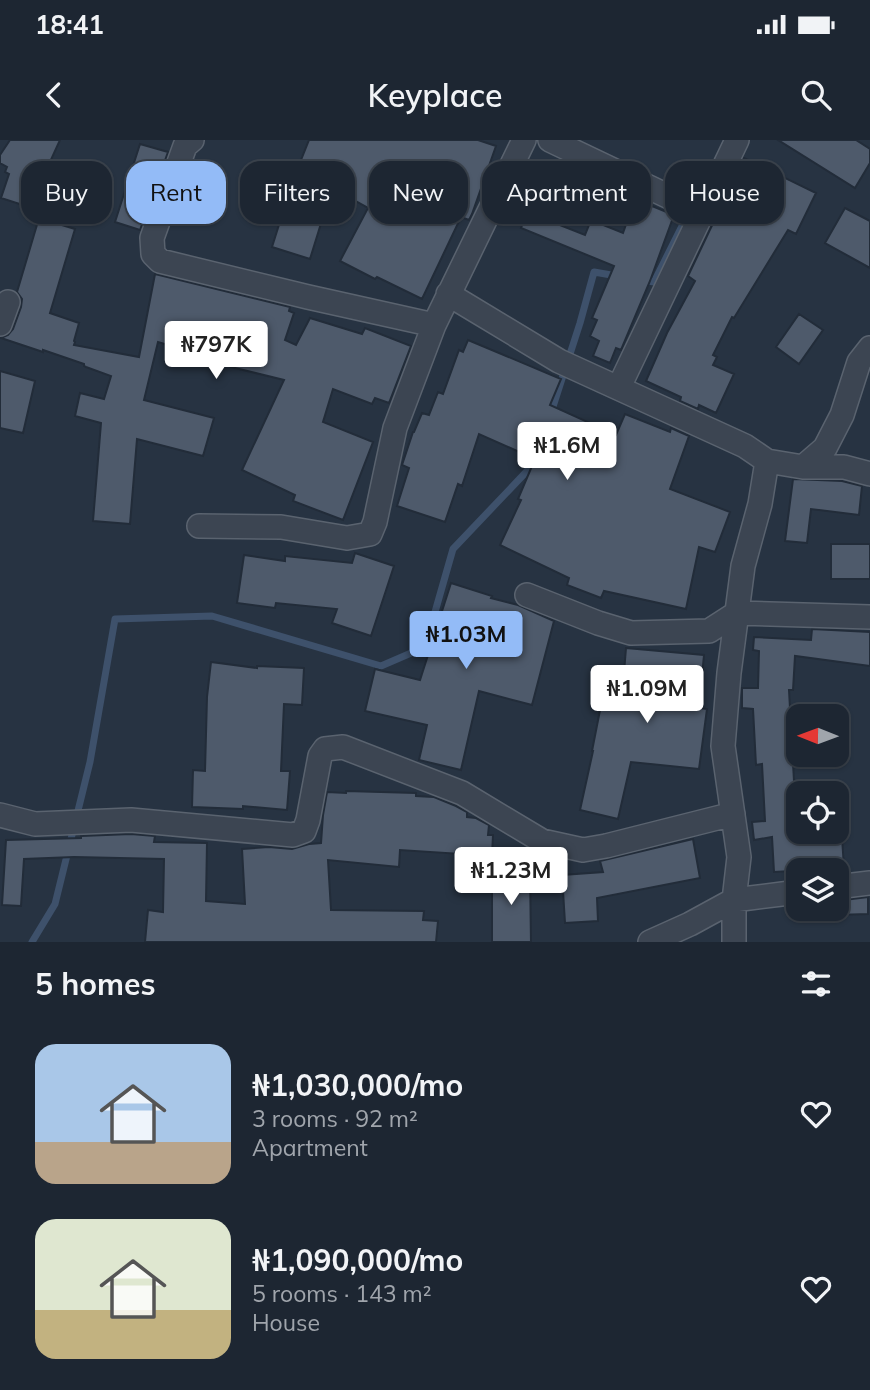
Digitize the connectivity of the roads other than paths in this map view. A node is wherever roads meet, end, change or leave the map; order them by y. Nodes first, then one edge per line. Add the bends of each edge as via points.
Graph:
1 (192, 140) edge
2 (524, 140) edge
3 (550, 140) edge
4 (737, 140) edge
5 (727, 161) edge
6 (665, 195) edge
7 (698, 224) edge
8 (448, 294) junction
9 (8, 302) dead end
10 (0, 324) edge
11 (434, 325) junction
12 (870, 348) edge
13 (619, 387) junction
14 (766, 461) junction
15 (803, 467) junction
16 (870, 474) edge
17 (199, 526) dead end
18 (527, 595) dead end
19 (737, 613) junction
20 (870, 617) edge
21 (733, 814) junction
22 (0, 815) edge
23 (870, 883) edge
24 (849, 885) edge
25 (786, 894) edge
26 (734, 900) junction
27 (650, 942) edge
28 (734, 942) edge

1 - 11 street via 185,146 152,239 153,254 160,261
2 - 8 street
3 - 6 street
4 - 5 street
7 - 13 street
8 - 11 street
8 - 13 street via 559,361
9 - 10 street
11 - 17 street via 395,428 370,534 347,538 281,527
12 - 15 street via 859,362 842,415 825,448
13 - 14 street via 745,446
14 - 15 street
14 - 19 street
15 - 16 street via 844,467
18 - 19 street via 631,633 709,631
19 - 20 street
19 - 21 street via 723,746
21 - 22 street via 583,850 542,841 462,793 343,747 325,749 320,756 308,820 304,831 293,835 131,820 35,824
21 - 26 street via 739,858
23 - 24 street
25 - 26 street
26 - 27 street
26 - 28 street

